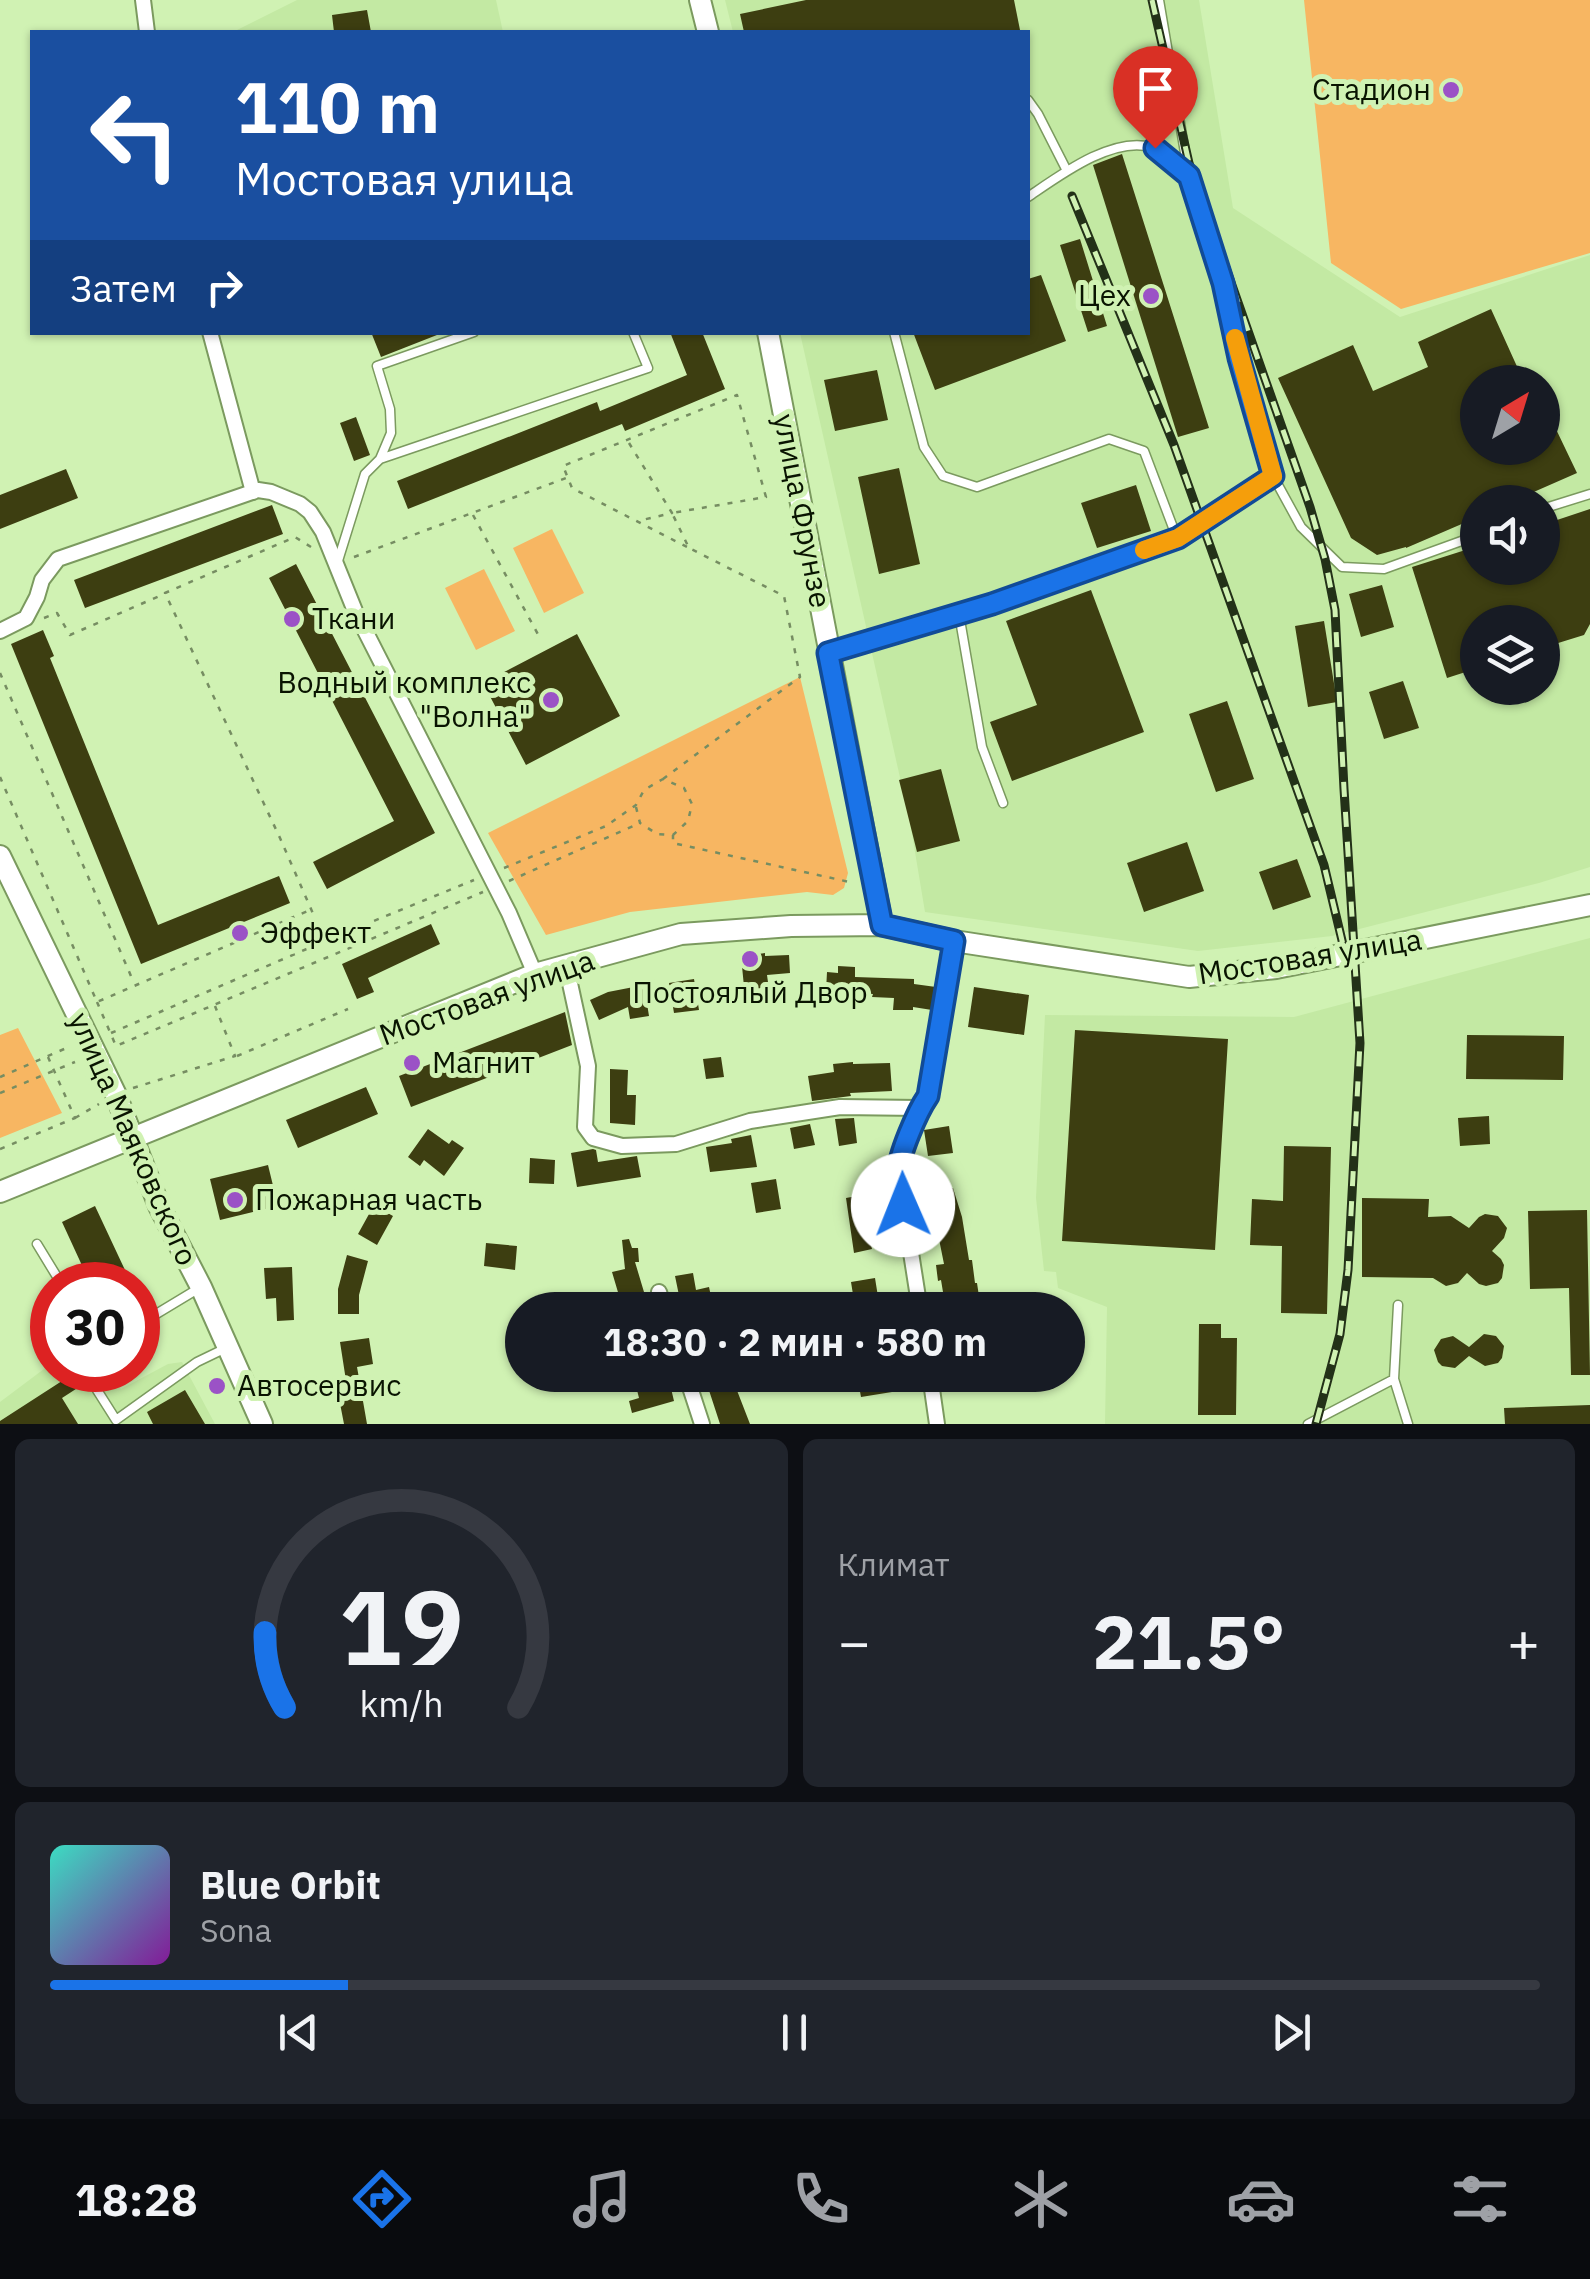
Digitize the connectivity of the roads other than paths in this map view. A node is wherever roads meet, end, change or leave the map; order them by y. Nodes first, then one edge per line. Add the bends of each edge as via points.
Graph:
1 (143, 0) edge
2 (700, 0) edge
3 (1159, 0) edge
4 (147, 30) edge
5 (708, 30) edge
6 (1030, 103) edge
7 (1067, 171) junction
8 (1189, 176) junction
9 (1030, 196) edge
10 (211, 335) edge
11 (465, 335) edge
12 (635, 335) edge
13 (769, 335) edge
14 (895, 335) edge
15 (380, 459) junction
16 (1273, 476) junction
17 (253, 492) junction
18 (1590, 494) edge
19 (1560, 503) edge
20 (1178, 538) junction
21 (1460, 542) edge
22 (337, 564) junction
23 (959, 614) junction
24 (0, 631) edge
25 (828, 653) junction
26 (1004, 803) dead end
27 (0, 856) edge
28 (1590, 905) edge
29 (882, 925) junction
30 (954, 941) junction
31 (566, 964) junction
32 (535, 974) junction
33 (920, 1108) junction
34 (131, 1137) junction
35 (0, 1192) edge
36 (37, 1244) dead end
37 (48, 1262) edge
38 (200, 1288) junction
39 (917, 1292) edge
40 (1398, 1305) dead end
41 (160, 1312) edge
42 (227, 1348) junction
43 (1394, 1378) junction
44 (160, 1388) edge
45 (98, 1392) edge
46 (155, 1392) edge
47 (692, 1392) edge
48 (932, 1392) edge
49 (262, 1424) edge
50 (702, 1424) edge
51 (937, 1424) edge
52 (1308, 1424) edge
53 (1408, 1424) edge

1 - 4 street
2 - 5 main road
3 - 8 lane
6 - 7 lane
7 - 8 lane via 1129,144 1155,148
7 - 9 lane
8 - 16 lane
10 - 17 street
11 - 15 lane via 377,366 392,433
12 - 15 lane via 648,368
13 - 25 main road, улица Фрунзе
14 - 20 lane via 924,447 943,476 977,486 1109,439 1144,452
15 - 22 lane via 365,474
16 - 20 lane
16 - 21 lane via 1300,527 1342,567 1384,569
17 - 22 street via 271,492 310,512
17 - 24 street via 58,559 26,618
18 - 19 lane
20 - 23 lane
22 - 32 street
23 - 25 lane
23 - 26 lane via 982,748
25 - 29 main road, улица Фрунзе
27 - 34 main road, улица Маяковского
28 - 30 main road, Мостовая улица via 1276,968 1188,977
29 - 30 main road, Мостовая улица
29 - 31 main road, Мостовая улица via 681,934
30 - 33 street via 928,1096
31 - 32 main road, Мостовая улица
31 - 33 street via 588,1066 584,1127 593,1138 622,1146 676,1144 750,1121 840,1107
32 - 34 main road, Мостовая улица
33 - 39 street via 898,1170
34 - 35 main road, Мостовая улица
34 - 38 main road, улица Маяковского
36 - 37 lane
38 - 41 lane
38 - 42 main road, улица Маяковского
40 - 43 lane
42 - 44 lane
42 - 49 main road, улица Маяковского
43 - 52 lane
43 - 53 lane
45 - 46 lane via 116,1420
47 - 50 street
48 - 51 street

